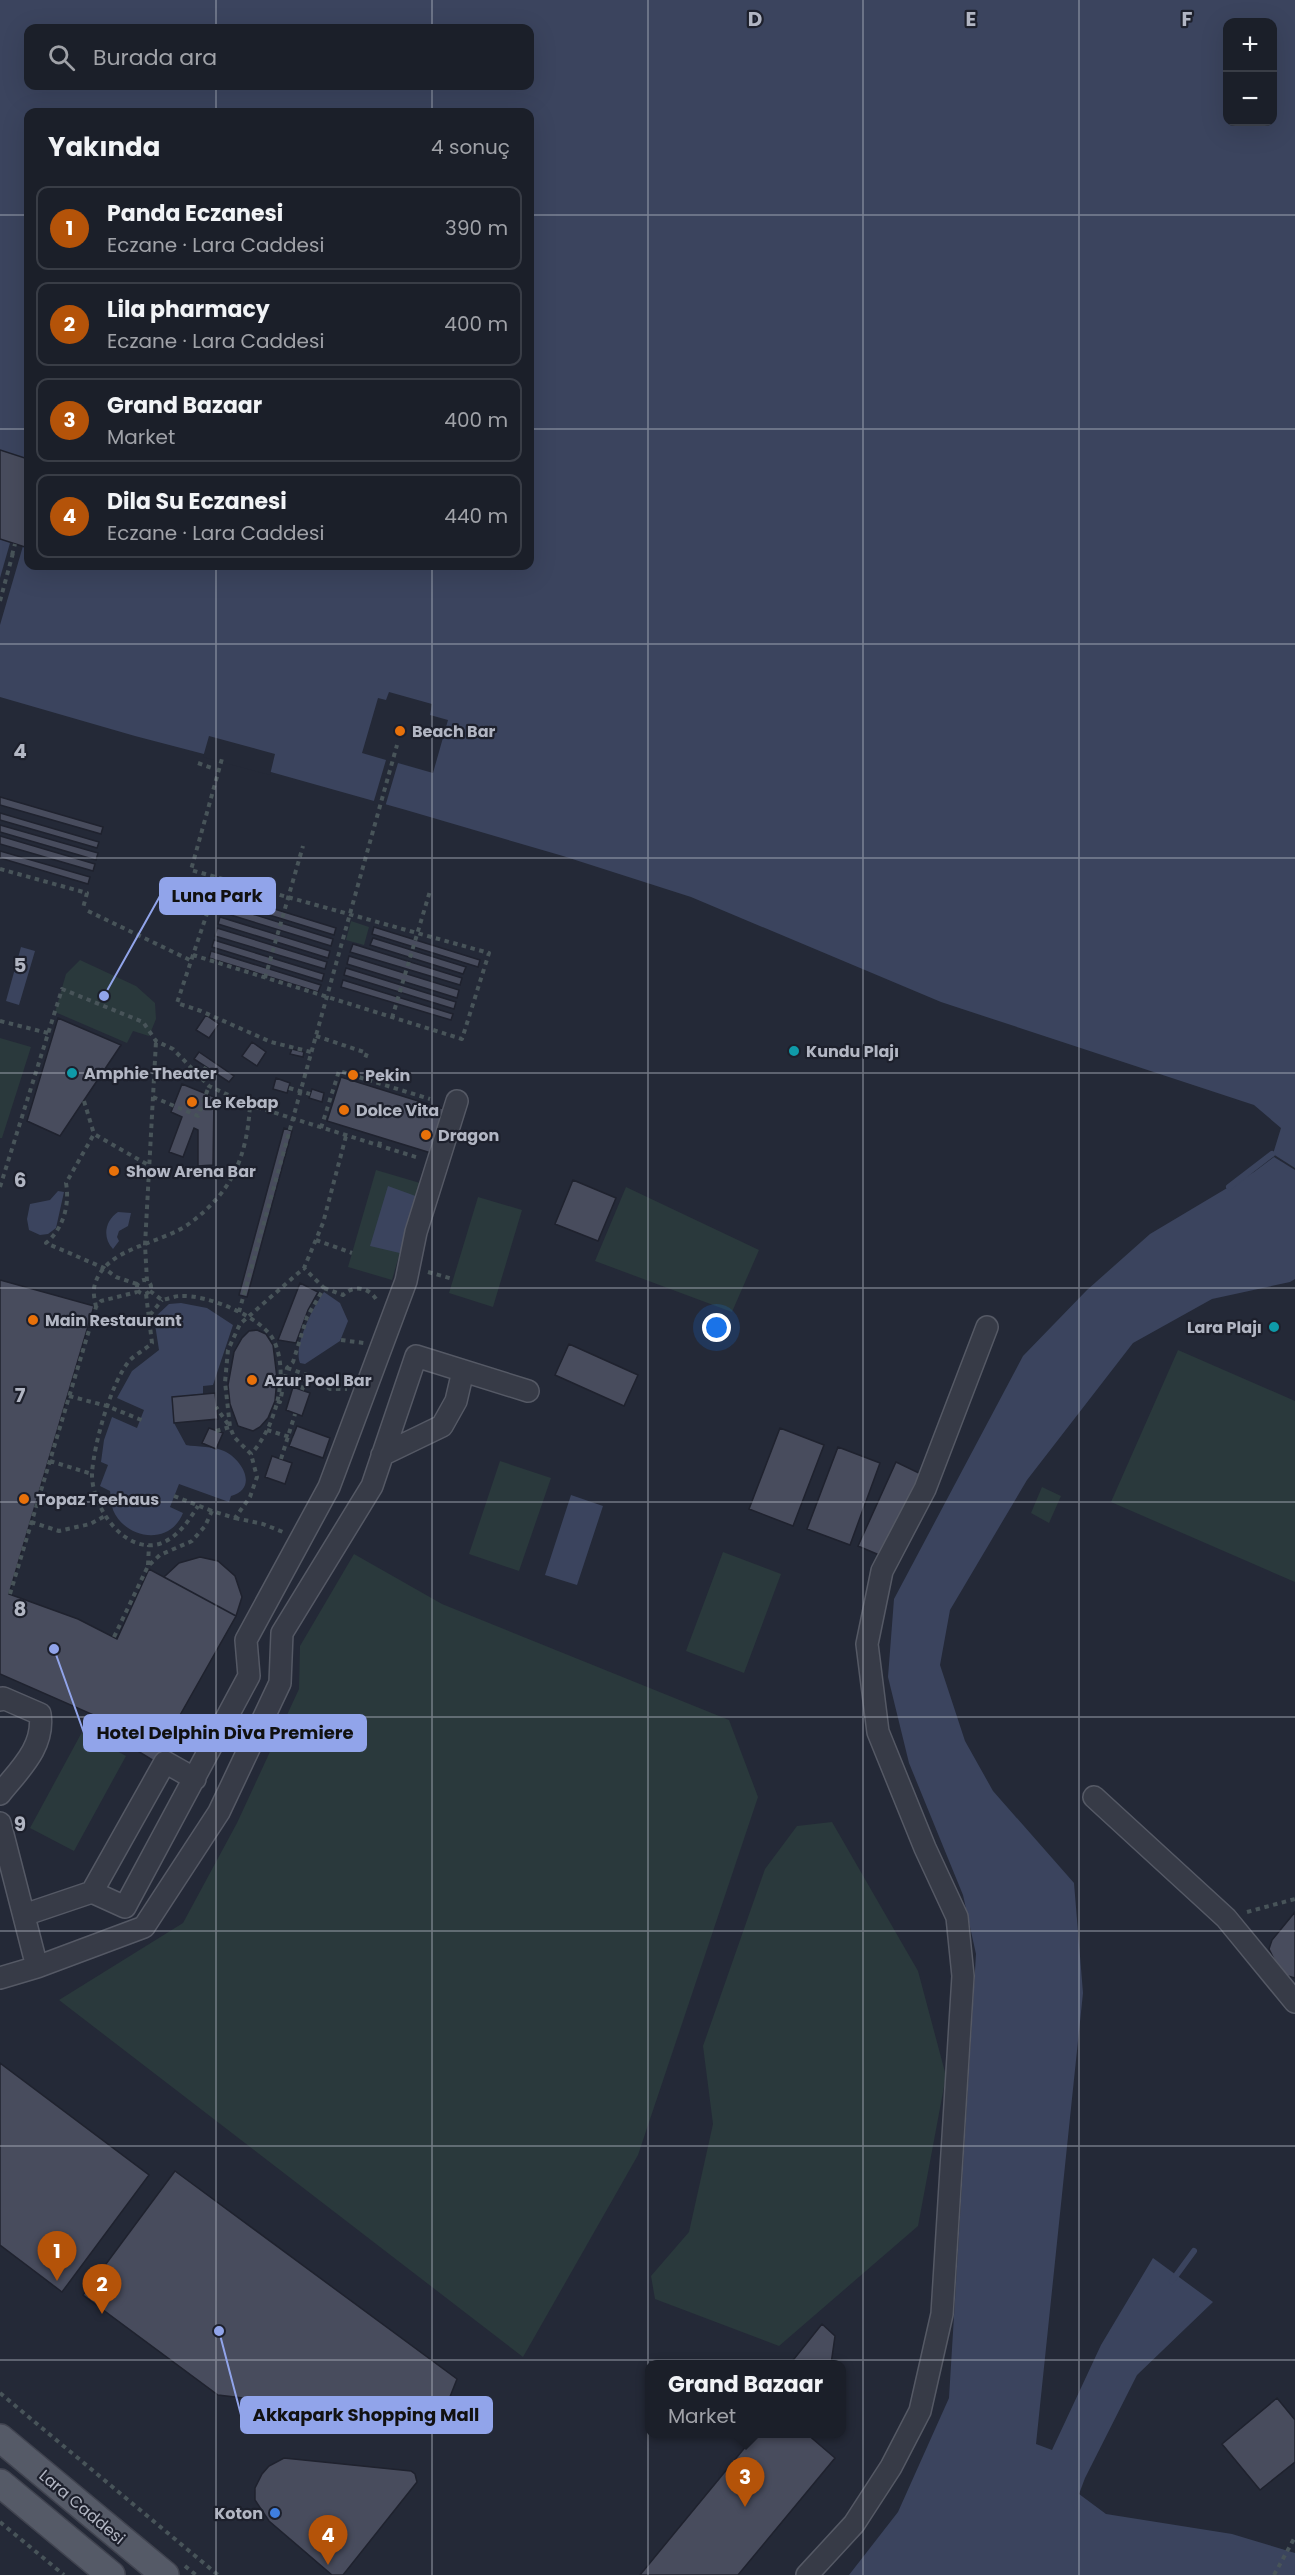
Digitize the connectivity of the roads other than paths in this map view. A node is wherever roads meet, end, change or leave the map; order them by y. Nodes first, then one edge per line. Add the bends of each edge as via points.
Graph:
1 (457, 1101) dead end
2 (987, 1327) dead end
3 (463, 1371) junction
4 (528, 1391) dead end
5 (382, 1455) junction
6 (0, 1700) edge
7 (195, 1779) junction
8 (0, 1794) edge
9 (1094, 1797) dead end
10 (0, 1822) edge
11 (92, 1892) junction
12 (24, 1915) junction
13 (37, 1967) junction
14 (0, 1978) edge
15 (1295, 2002) edge
16 (0, 2438) edge
17 (0, 2483) edge
18 (111, 2575) edge
19 (165, 2575) edge
20 (807, 2575) edge

1 - 7 street via 416,1232 406,1281 329,1487 246,1640 249,1676
2 - 20 street via 925,1489 882,1571 867,1644 878,1732 957,1917 963,1976 942,2314 920,2411 891,2467 854,2524
3 - 4 street
3 - 5 street via 456,1401 442,1426
3 - 5 street via 416,1356
5 - 13 street via 372,1486 282,1633 280,1683 219,1812 158,1909 144,1927
6 - 8 street via 40,1714 42,1728 38,1744
7 - 11 street via 125,1907
7 - 11 street via 165,1762
9 - 15 street via 1226,1918
10 - 12 street
11 - 12 street
12 - 13 street
13 - 14 street
16 - 19 main road, Lara Caddesi
17 - 18 main road, Lara Caddesi

